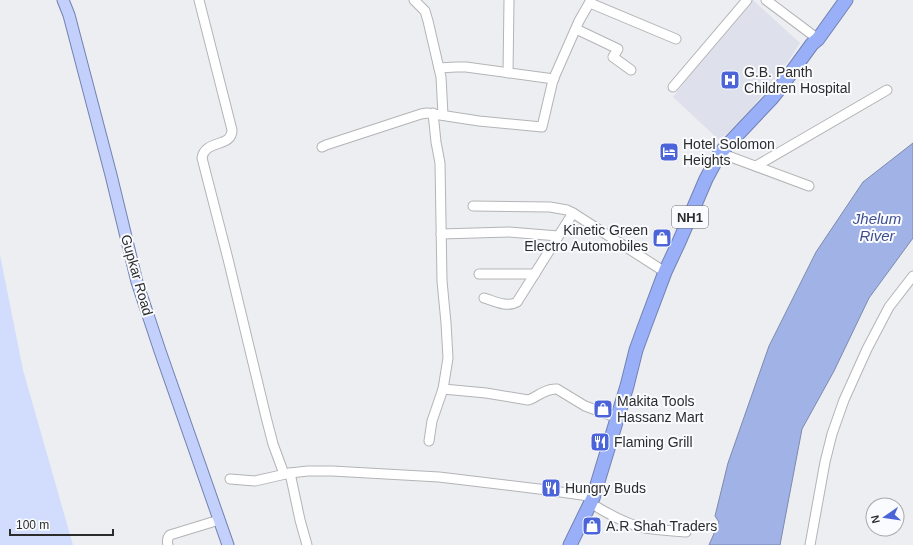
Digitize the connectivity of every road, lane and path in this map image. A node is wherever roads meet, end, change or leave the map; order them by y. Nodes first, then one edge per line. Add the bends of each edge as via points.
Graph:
1 (62, 0) edge
2 (200, 0) edge
3 (414, 0) edge
4 (508, 0) edge
5 (747, 0) edge
6 (766, 0) edge
7 (839, 0) edge
8 (846, 0) edge
9 (590, 1) edge
10 (576, 29) junction
11 (676, 39) dead end
12 (815, 40) junction
13 (439, 68) junction
14 (631, 70) dead end
15 (508, 73) junction
16 (554, 79) junction
17 (673, 87) dead end
18 (887, 90) dead end
19 (433, 113) junction
20 (443, 115) junction
21 (322, 147) dead end
22 (720, 153) junction
23 (756, 166) junction
24 (809, 186) dead end
25 (473, 206) dead end
26 (573, 213) junction
27 (441, 234) junction
28 (558, 236) junction
29 (665, 272) junction
30 (479, 274) dead end
31 (535, 274) junction
32 (913, 276) edge
33 (484, 298) dead end
34 (443, 389) junction
35 (618, 418) junction
36 (429, 441) dead end
37 (287, 474) junction
38 (230, 479) dead end
39 (595, 502) junction
40 (220, 520) junction
41 (686, 532) dead end
42 (168, 545) edge
43 (228, 545) edge
44 (307, 545) edge
45 (570, 545) edge
46 (579, 545) edge
47 (810, 545) edge

1 - 40 main road, Gupkar Road via 69,15 137,282
2 - 37 street via 232,130 230,138 205,150 202,158 273,444
3 - 13 street via 427,16
4 - 15 street
5 - 17 street
6 - 12 street
7 - 12 highway, NH1
8 - 12 highway, NH1
9 - 10 street
9 - 11 street
10 - 14 street via 618,49 613,57
10 - 16 street
12 - 22 highway, NH1 via 776,93
13 - 15 street via 466,67
13 - 20 street
15 - 16 street
16 - 20 street via 542,127
18 - 23 street
19 - 20 street
19 - 21 street via 421,114
19 - 27 street via 440,163
22 - 23 street
22 - 29 highway, NH1
23 - 24 street
25 - 26 street via 550,207
26 - 28 street
26 - 29 street
27 - 28 street via 510,232
27 - 34 street via 448,358
28 - 31 street
29 - 35 highway, NH1 via 636,350
30 - 31 street
31 - 33 street via 513,304 503,304
32 - 47 street via 889,307 844,400 825,462
34 - 35 street via 528,400 548,390 557,389 585,406
34 - 36 street via 432,421
35 - 39 highway, NH1
37 - 38 street via 255,481
37 - 39 street via 326,471 439,477 582,495
37 - 44 street
39 - 41 street via 629,524
39 - 45 highway, NH1 via 591,502
39 - 46 highway, NH1
40 - 42 street via 170,535
40 - 43 main road, Gupkar Road

